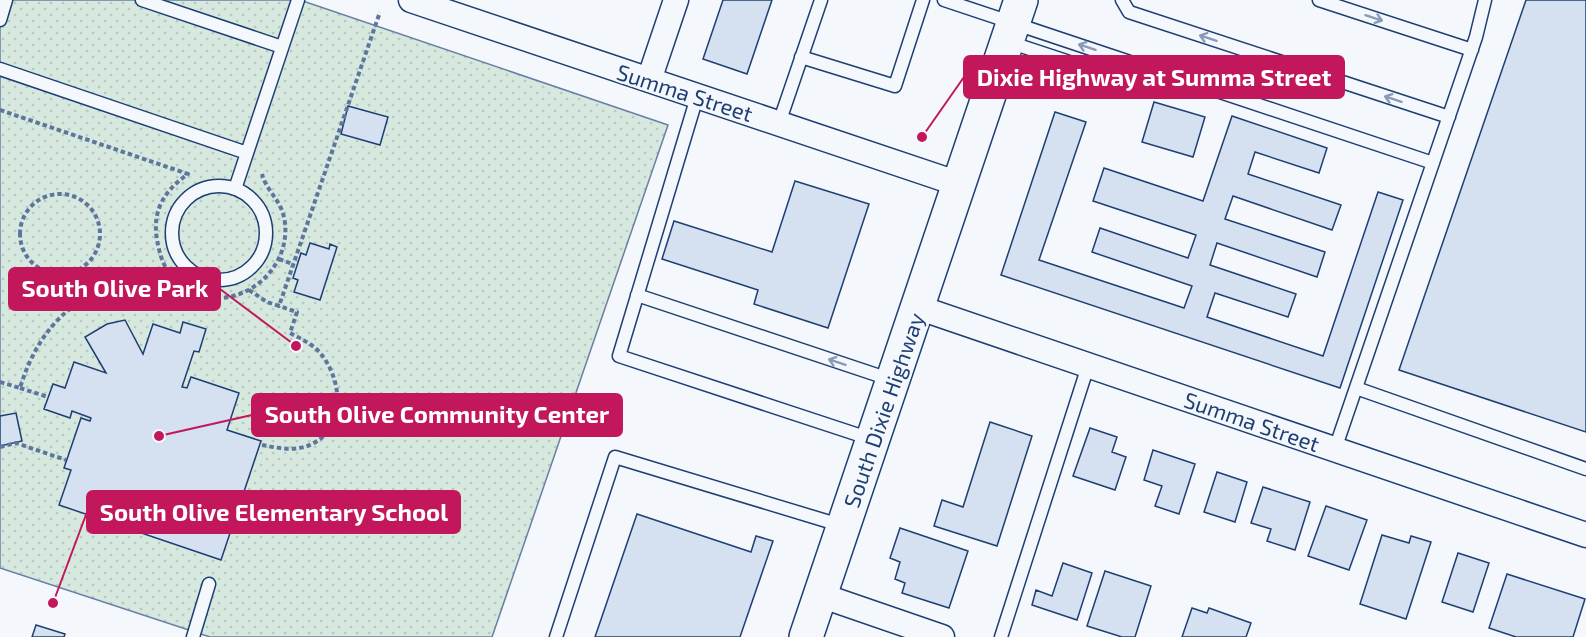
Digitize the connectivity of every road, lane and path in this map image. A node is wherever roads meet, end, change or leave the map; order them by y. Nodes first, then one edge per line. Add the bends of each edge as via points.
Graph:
1 (6, 0) edge
2 (142, 0) edge
3 (298, 0) edge
4 (411, 0) edge
5 (676, 0) edge
6 (821, 0) edge
7 (923, 0) edge
8 (944, 0) edge
9 (1122, 0) edge
10 (1319, 0) edge
11 (1485, 0) edge
12 (380, 12) dead end
13 (0, 20) edge
14 (1014, 21) edge
15 (282, 47) junction
16 (1472, 50) junction
17 (801, 57) junction
18 (1143, 65) junction
19 (0, 69) edge
20 (649, 80) junction
21 (697, 97) junction
22 (0, 110) edge
23 (1449, 117) junction
24 (779, 123) junction
25 (247, 153) junction
26 (1433, 163) junction
27 (262, 166) dead end
28 (959, 184) junction
29 (235, 189) junction
30 (279, 259) junction
31 (293, 264) junction
32 (76, 270) junction
33 (182, 286) junction
34 (249, 290) junction
35 (637, 296) junction
36 (88, 297) junction
37 (279, 306) junction
38 (917, 307) junction
39 (1088, 366) junction
40 (893, 380) junction
41 (0, 382) edge
42 (20, 388) junction
43 (1356, 388) junction
44 (48, 397) dead end
45 (873, 439) junction
46 (262, 445) dead end
47 (0, 447) edge
48 (1335, 449) junction
49 (66, 460) dead end
50 (1586, 469) edge
51 (843, 526) junction
52 (1586, 535) edge
53 (209, 584) dead end
54 (820, 595) junction
55 (193, 637) edge
56 (556, 637) edge
57 (806, 637) edge
58 (942, 637) edge
59 (1001, 637) edge

1 - 13 lane
2 - 15 lane
3 - 15 lane
4 - 20 street, Summa Street
5 - 20 street
6 - 17 lane
7 - 17 lane via 895,86
8 - 14 lane
23 -> 9 lane via 1129,12
10 -> 16 lane
11 - 16 lane
12 - 31 path
18 -> 14 lane
14 - 18 lane via 1109,75
14 - 28 main road, South Dixie Highway
15 - 25 lane
16 - 23 lane
17 - 24 lane
18 - 26 lane
19 - 25 lane
20 - 21 street, Summa Street
21 - 24 street, Summa Street
21 - 35 lane
22 - 33 path via 188,174 166,193 155,228 163,263
23 - 26 lane
24 - 28 street, Summa Street
25 - 29 lane
26 - 43 lane
27 - 30 path via 262,177 283,210 285,226
28 - 38 main road, South Dixie Highway
29 - 29 lane via 212,186 197,191 175,215 172,239 181,261 193,273 208,279 223,281 237,277 260,258 265,244 267,229 255,201
30 - 31 path
30 - 34 path via 267,277
31 - 37 path
32 - 32 path via 96,252 99,225 91,208 77,197 50,195 27,211 20,229 22,247 40,268 58,273
32 - 36 path
33 - 34 path via 214,297
33 - 36 path via 135,284
34 - 37 path
40 -> 35 lane
35 - 45 lane via 619,356
36 - 42 path via 68,309 46,332
37 - 46 path via 297,312 290,333 320,352 338,392 338,402 333,422 313,444 284,449
38 - 39 street, Summa Street
38 - 40 main road, South Dixie Highway
39 - 48 street, Summa Street
39 - 59 lane
40 - 45 main road, South Dixie Highway
41 - 42 path
42 - 44 path
43 - 48 lane
43 - 50 lane
45 - 51 main road, South Dixie Highway
47 - 49 path via 16,443
48 - 52 street, Summa Street
51 - 54 main road, South Dixie Highway
51 - 56 lane via 615,457
53 - 55 lane
54 - 57 main road, South Dixie Highway
54 - 58 street

